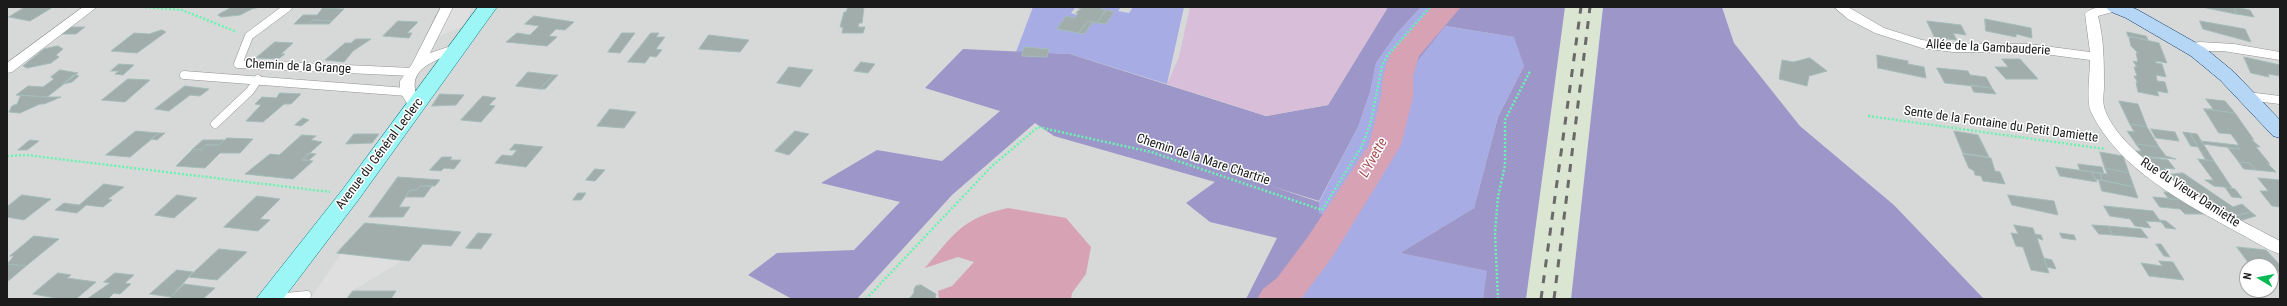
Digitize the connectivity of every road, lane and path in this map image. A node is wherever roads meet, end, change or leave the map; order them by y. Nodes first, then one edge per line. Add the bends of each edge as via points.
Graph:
1 (91, 7) edge
2 (145, 7) edge
3 (288, 7) edge
4 (447, 7) edge
5 (488, 7) edge
6 (1430, 7) edge
7 (1840, 7) edge
8 (2115, 7) edge
9 (249, 36) junction
10 (460, 47) junction
11 (2188, 47) junction
12 (2280, 56) edge
13 (2096, 57) junction
14 (415, 68) junction
15 (7, 69) edge
16 (1530, 71) dead end
17 (184, 74) dead end
18 (258, 79) junction
19 (2246, 96) junction
20 (412, 99) junction
21 (2280, 100) edge
22 (1868, 116) dead end
23 (215, 124) dead end
24 (2280, 132) edge
25 (2131, 153) junction
26 (7, 156) edge
27 (351, 194) junction
28 (2280, 248) edge
29 (307, 295) dead end
30 (270, 299) edge
31 (866, 299) edge
32 (1498, 299) edge

1 - 15 street
2 - 9 path via 182,10
3 - 9 lane
4 - 14 street
5 - 10 main road, Avenue du Général Leclerc
6 - 31 path, Chemin de la Mare Chartrie via 1387,56 1382,66 1371,121 1362,146 1322,210 1150,152 1038,127 986,172
7 - 13 street, Allée de la Gambauderie via 1888,36 1917,44 1953,48 2022,47
8 - 11 street via 2132,14
8 - 13 street, Rue du Vieux Damiette via 2091,14 2096,31
9 - 14 lane, Chemin de la Grange via 238,64
10 - 14 street, Chemin de la Grange
10 - 20 main road, Avenue du Général Leclerc
11 - 12 street via 2231,46
11 - 19 street via 2213,64
13 - 25 street, Rue du Vieux Damiette via 2097,110 2112,136
14 - 20 street via 407,82
16 - 32 path via 1505,120 1505,165 1498,197 1495,233
17 - 18 lane
18 - 20 lane
18 - 23 lane via 250,91
19 - 21 lane
19 - 24 street
20 - 27 main road, Avenue du Général Leclerc
22 - 25 path, Sente de la Fontaine du Petit Damiette
25 - 28 street, Rue du Vieux Damiette via 2152,171 2223,217
26 - 27 path via 26,155
27 - 30 main road, Avenue du Général Leclerc
29 - 30 lane

